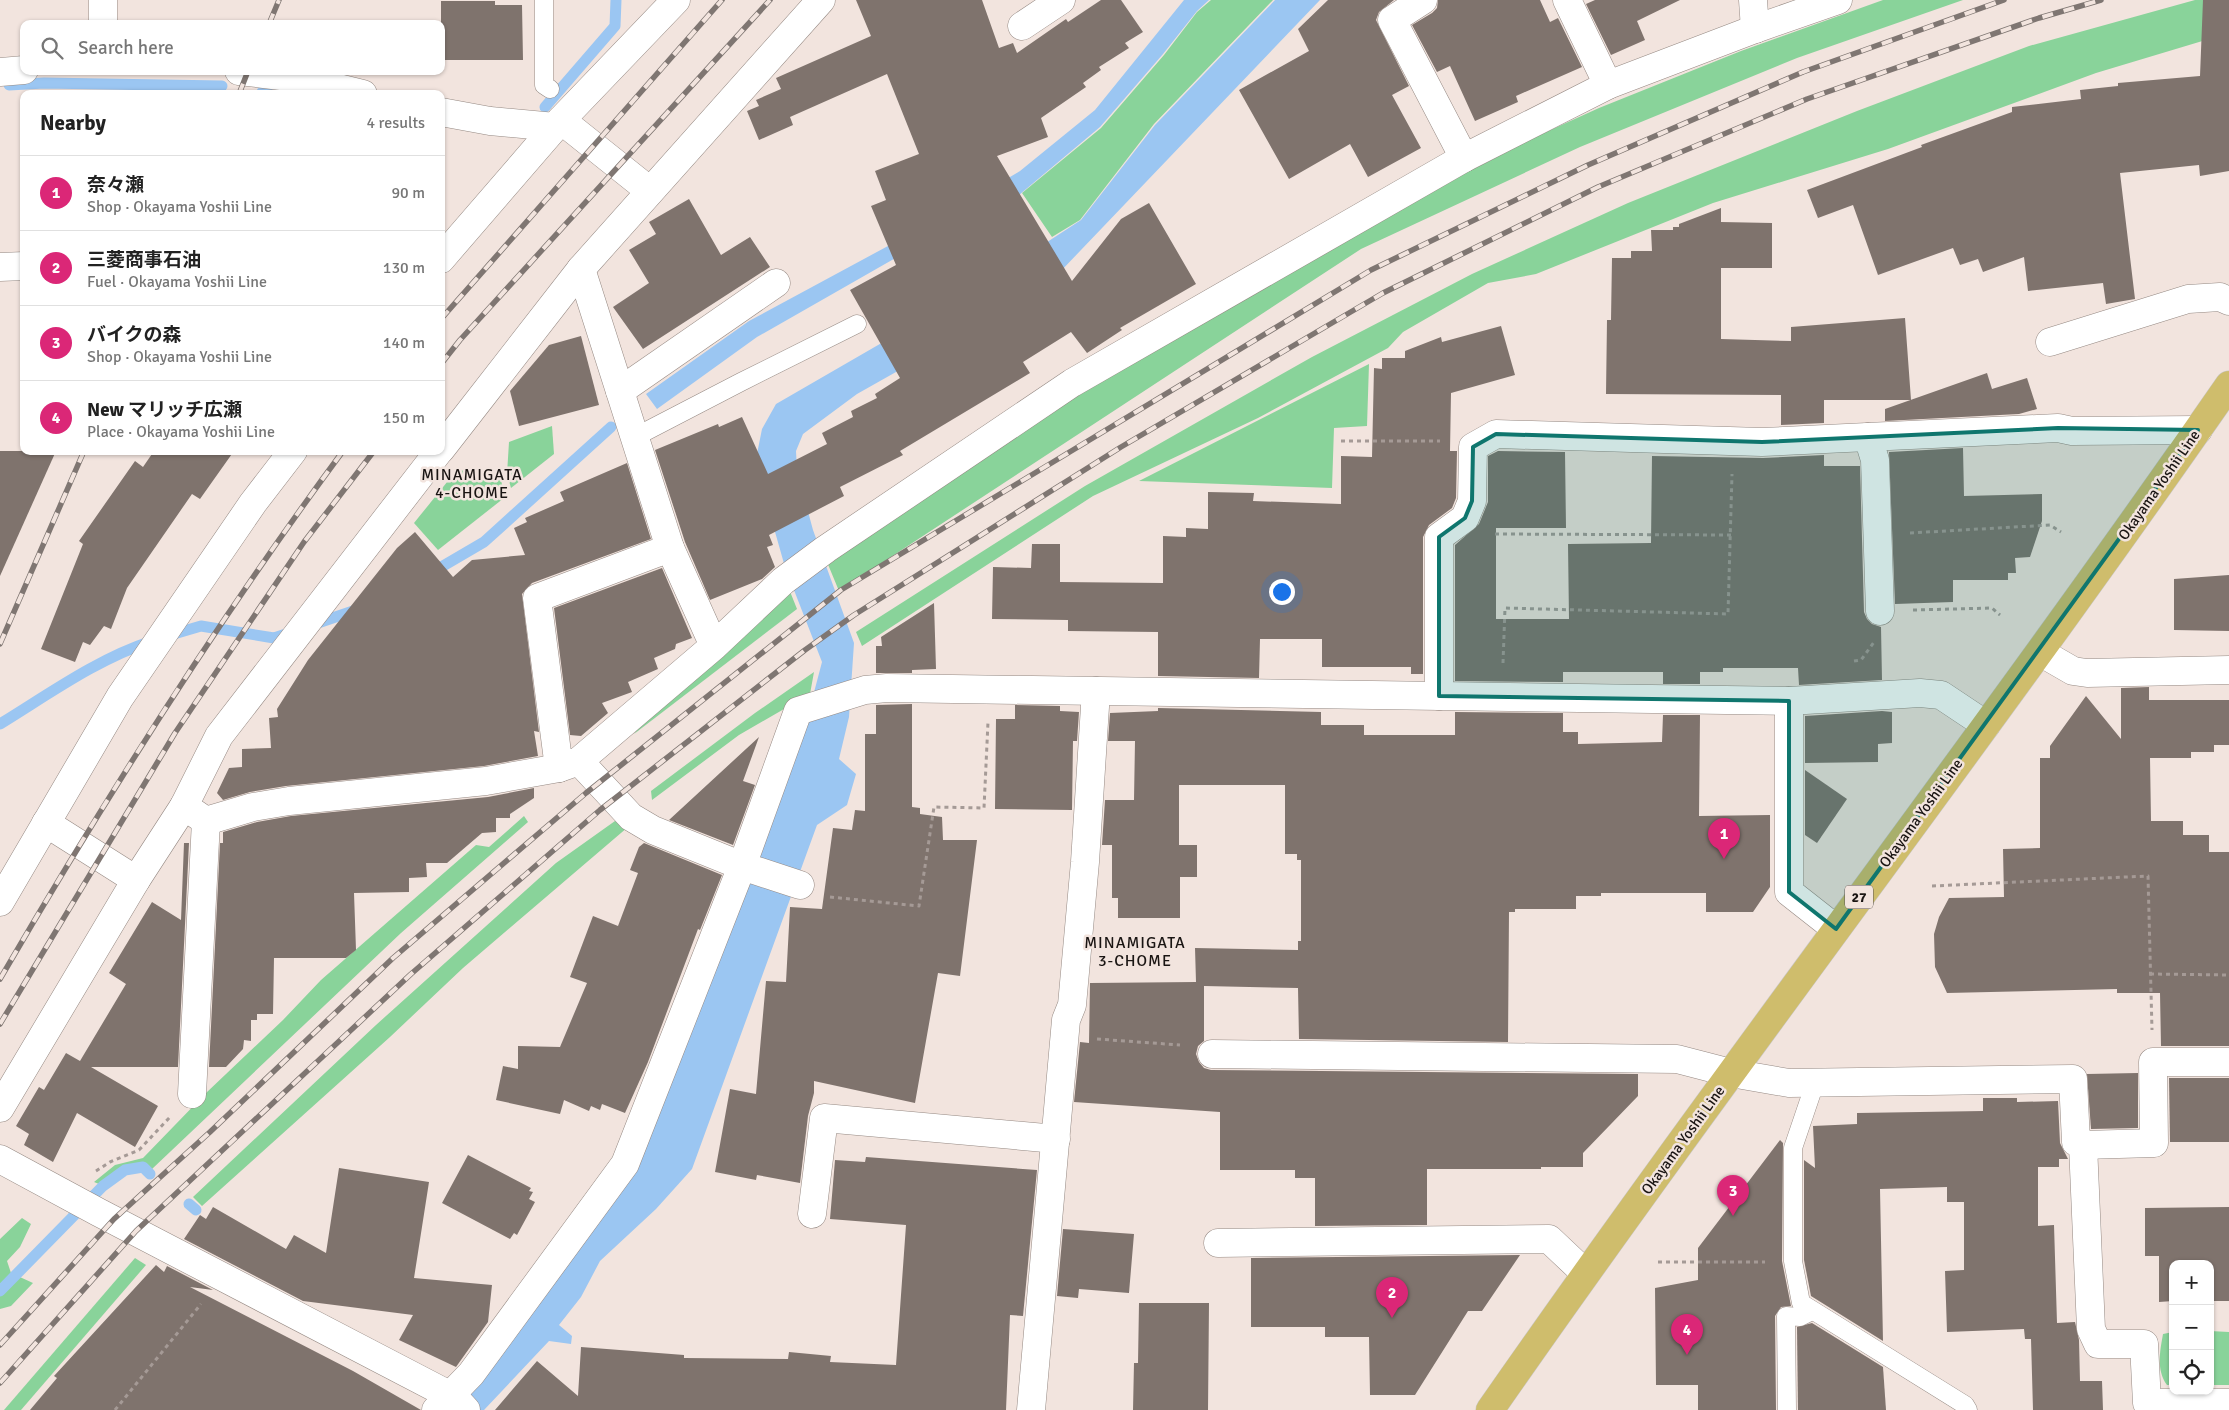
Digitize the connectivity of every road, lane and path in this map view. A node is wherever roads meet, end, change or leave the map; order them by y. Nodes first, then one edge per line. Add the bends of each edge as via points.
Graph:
1 (103, 0) edge
2 (544, 0) edge
3 (676, 0) edge
4 (821, 0) edge
5 (1061, 0) edge
6 (1422, 0) edge
7 (1567, 0) edge
8 (1753, 0) edge
9 (1838, 0) edge
10 (103, 20) edge
11 (1022, 26) dead end
12 (1755, 29) junction
13 (20, 70) edge
14 (0, 72) edge
15 (273, 75) edge
16 (1608, 85) junction
17 (550, 89) dead end
18 (347, 90) edge
19 (445, 113) edge
20 (558, 124) junction
21 (1464, 158) junction
22 (650, 191) junction
23 (445, 254) edge
24 (20, 266) edge
25 (0, 267) edge
26 (581, 269) junction
27 (776, 283) dead end
28 (2229, 301) edge
29 (857, 324) dead end
30 (2050, 342) dead end
31 (2229, 385) edge
32 (620, 391) junction
33 (2198, 430) junction
34 (635, 437) junction
35 (1868, 437) junction
36 (1341, 441) dead end
37 (1733, 441) junction
38 (445, 442) edge
39 (1481, 443) junction
40 (290, 455) edge
41 (435, 455) edge
42 (1451, 528) junction
43 (2061, 532) dead end
44 (1732, 535) junction
45 (1877, 535) junction
46 (670, 548) junction
47 (1880, 611) junction
48 (2000, 615) dead end
49 (714, 646) junction
50 (2040, 652) junction
51 (1850, 662) dead end
52 (2229, 670) edge
53 (990, 690) junction
54 (1096, 691) junction
55 (1439, 696) junction
56 (1502, 697) junction
57 (1789, 701) junction
58 (1986, 726) junction
59 (569, 764) junction
60 (195, 813) junction
61 (46, 823) junction
62 (745, 867) junction
63 (136, 880) junction
64 (798, 884) joint
65 (1932, 886) dead end
66 (0, 902) edge
67 (1836, 929) junction
68 (2150, 974) junction
69 (2229, 975) edge
70 (1065, 1036) junction
71 (1212, 1054) joint
72 (2152, 1062) junction
73 (2229, 1062) edge
74 (1731, 1073) junction
75 (1815, 1083) junction
76 (192, 1094) joint
77 (0, 1108) edge
78 (1056, 1139) junction
79 (2083, 1145) junction
80 (0, 1159) edge
81 (83, 1203) junction
82 (812, 1214) dead end
83 (1218, 1243) dead end
84 (1793, 1261) junction
85 (1658, 1262) dead end
86 (1585, 1273) junction
87 (223, 1276) junction
88 (1812, 1311) junction
89 (2229, 1403) edge
90 (452, 1404) edge
91 (115, 1410) edge
92 (1032, 1410) edge
93 (1490, 1410) edge
94 (1787, 1410) edge
95 (1968, 1410) edge

1 - 10 street
2 - 17 lane via 544,85
3 - 20 street
4 - 22 street
5 - 11 street
6 - 21 street via 1392,20
7 - 16 street
8 - 12 street
9 - 12 street
12 - 16 street
13 - 14 street
15 - 18 street
16 - 21 street
19 - 20 street via 490,120
20 - 22 street
20 - 23 street
21 - 49 street via 1072,383 826,548 783,580
22 - 26 street
24 - 25 street
26 - 32 street
26 - 38 street
27 - 32 street
28 - 30 street via 2220,298 2188,299
29 - 34 lane
31 - 33 main road, Okayama Yoshii Line / 27
32 - 34 street
33 - 35 street via 2072,431 2058,428
33 - 50 main road, Okayama Yoshii Line / 27
34 - 46 street
35 - 37 street
35 - 45 street via 1875,460
36 - 39 path
37 - 39 street via 1496,434
37 - 44 path
39 - 42 street via 1473,448 1472,501 1465,518
40 - 61 street via 120,697
41 - 60 street via 219,736
42 - 44 path via 1465,534
42 - 55 street via 1439,537
43 - 45 path via 2050,525
44 - 56 path via 1728,614 1504,608
45 - 47 street
46 - 49 street
46 - 59 street via 537,598
47 - 48 path via 1992,608
47 - 51 path via 1876,639 1861,660
49 - 59 street
50 - 52 street via 2073,671 2087,673
50 - 58 main road, Okayama Yoshii Line / 27
53 - 54 street
53 - 62 street via 887,688 853,693 798,711
53 - 64 path via 984,808 934,807 919,906 806,894
54 - 55 street
54 - 70 street via 1085,862 1072,1005 1066,1020
55 - 56 street
56 - 57 street
57 - 58 street via 1934,694 1949,700
57 - 67 street via 1789,892
58 - 67 main road, Okayama Yoshii Line / 27
59 - 60 street via 486,781
59 - 62 street via 632,817 653,830
60 - 63 street
60 - 76 street
61 - 63 street
61 - 66 street
62 - 64 street
62 - 90 street via 625,1164
63 - 77 street
65 - 68 path via 2148,876
67 - 74 main road, Okayama Yoshii Line / 27
68 - 69 path
68 - 72 path
70 - 71 path via 1207,1047
70 - 78 street
71 - 74 street via 1677,1059
72 - 73 street
72 - 79 street via 2154,1144
74 - 75 street via 1789,1083
74 - 86 main road, Okayama Yoshii Line / 27
75 - 79 street via 2073,1079 2076,1142
75 - 84 lane via 1793,1148
76 - 81 path via 139,1150 110,1162 81,1181
78 - 82 street via 824,1118
78 - 92 street
79 - 89 street via 2091,1329 2098,1344 2144,1344 2147,1403
80 - 81 street
81 - 87 street
83 - 86 street via 1549,1240
84 - 85 path
84 - 88 lane via 1801,1304
86 - 93 main road, Okayama Yoshii Line / 27
87 - 90 street
87 - 91 path
88 - 94 lane via 1800,1317 1786,1316
88 - 95 lane via 1965,1404

